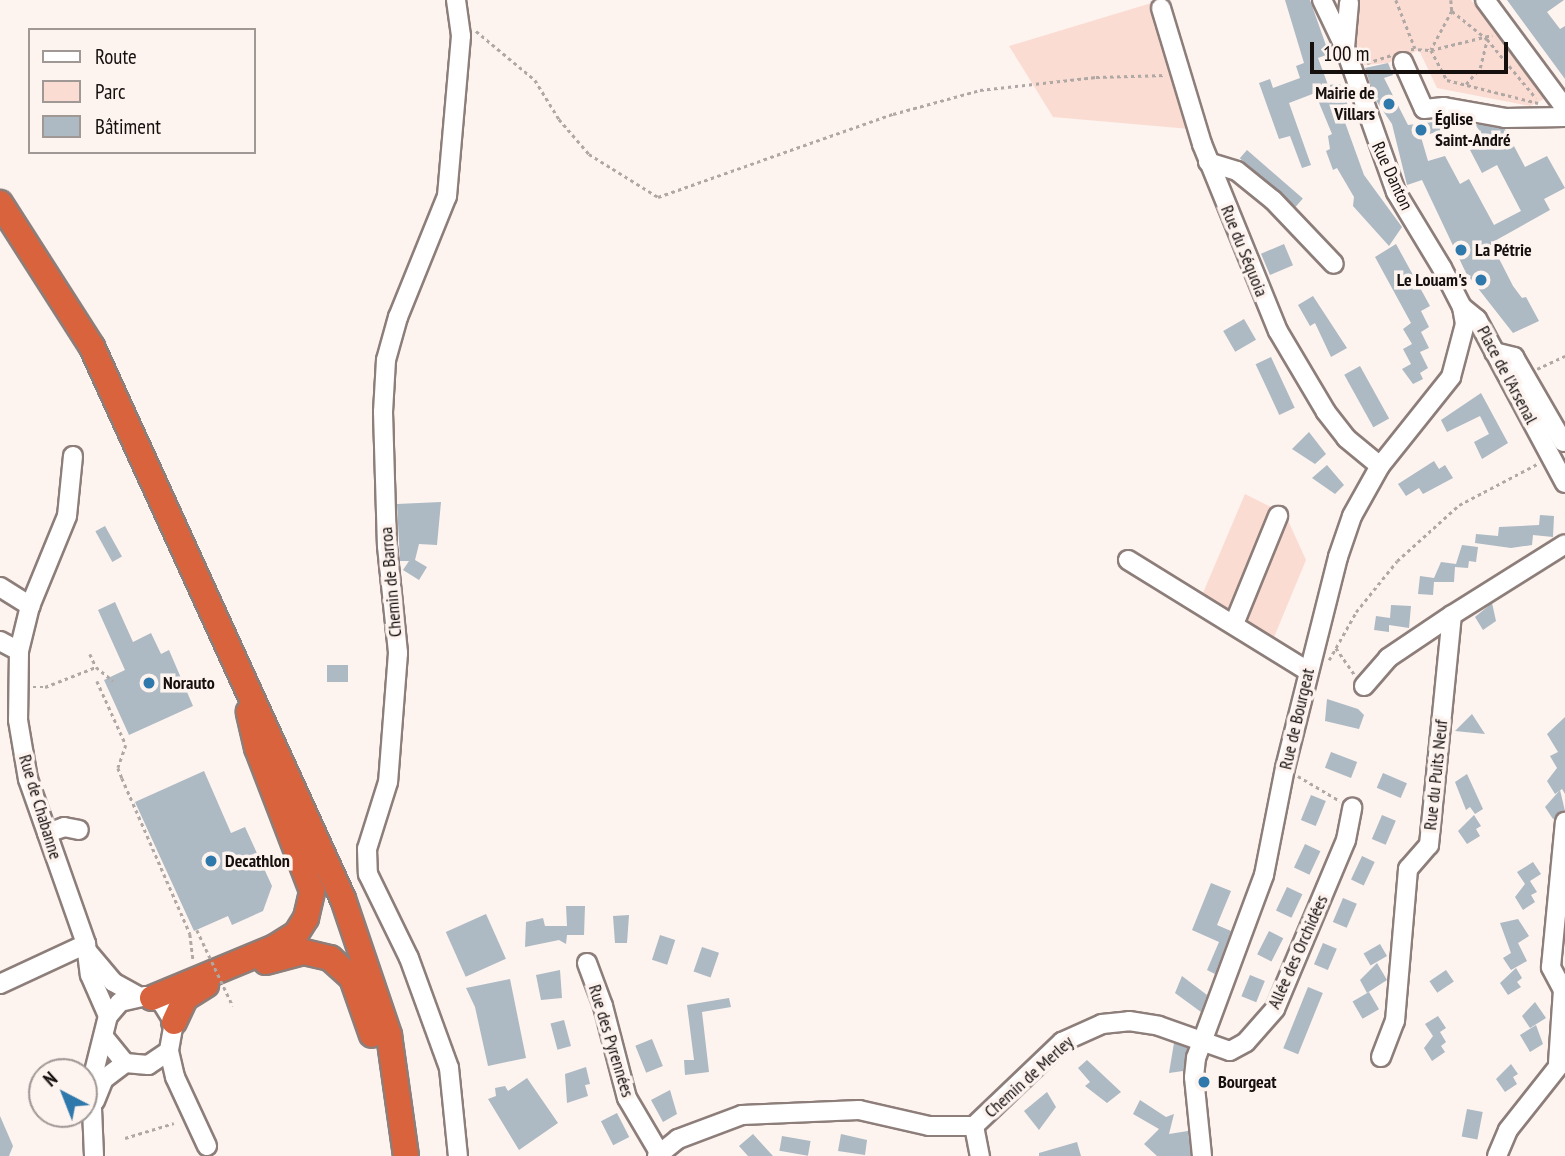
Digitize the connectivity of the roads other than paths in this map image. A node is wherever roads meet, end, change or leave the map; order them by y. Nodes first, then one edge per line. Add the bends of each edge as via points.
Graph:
1 (1485, 0) edge
2 (1350, 2) edge
3 (1324, 5) edge
4 (457, 8) edge
5 (1161, 8) dead end
6 (1345, 48) junction
7 (1403, 62) dead end
8 (1563, 108) edge
9 (1208, 162) junction
10 (0, 203) edge
11 (0, 228) edge
12 (1334, 264) dead end
13 (1462, 307) junction
14 (1494, 352) junction
15 (1557, 447) edge
16 (73, 456) dead end
17 (1380, 466) junction
18 (1565, 483) edge
19 (1278, 516) dead end
20 (1565, 544) edge
21 (1128, 560) dead end
22 (0, 587) edge
23 (30, 606) junction
24 (1452, 615) junction
25 (1234, 624) junction
26 (0, 641) edge
27 (19, 651) junction
28 (1308, 671) junction
29 (1364, 686) dead end
30 (248, 708) junction
31 (1352, 808) road end
32 (1565, 822) edge
33 (79, 830) dead end
34 (47, 833) junction
35 (358, 939) junction
36 (87, 948) junction
37 (587, 963) dead end
38 (0, 984) edge
39 (145, 997) junction
40 (108, 1016) junction
41 (174, 1022) junction
42 (105, 1038) junction
43 (1201, 1041) junction
44 (169, 1051) junction
45 (1381, 1057) dead end
46 (98, 1058) edge
47 (1561, 1060) edge
48 (125, 1063) junction
49 (387, 1064) junction
50 (148, 1065) junction
51 (174, 1077) junction
52 (98, 1095) edge
53 (974, 1126) junction
54 (94, 1128) edge
55 (207, 1146) dead end
56 (659, 1155) edge
57 (94, 1156) edge
58 (396, 1156) edge
59 (406, 1156) edge
60 (412, 1156) edge
61 (458, 1156) edge
62 (980, 1156) edge
63 (1202, 1156) edge
64 (1497, 1156) edge

1 - 8 street
2 - 3 street
2 - 6 street
3 - 6 street, Rue Danton
4 - 61 street, Chemin de Barroa via 461,37 447,196 398,317 386,360 387,546 398,653 388,782 367,849 368,874 408,958 449,1068
5 - 9 street, Rue du Séquoia
6 - 13 street, Rue Danton via 1396,192
7 - 8 street via 1424,109 1543,120
9 - 12 street via 1237,171 1273,200
9 - 17 street, Rue du Séquoia via 1256,282 1302,375 1346,438
10 - 35 highway via 92,347 258,704
11 - 30 highway via 81,355
13 - 14 street, Place de l'Arsenal via 1477,319
13 - 17 street, Rue de Bourgeat via 1465,324 1451,377
14 - 15 street, Place de l'Arsenal
14 - 15 street via 1514,358 1525,374
15 - 18 street
16 - 23 street, Rue de Chabanne via 67,516
17 - 28 street, Rue de Bourgeat via 1352,516
19 - 25 street
20 - 24 street
21 - 25 street
22 - 23 street
23 - 27 street, Rue de Chabanne
24 - 29 street via 1388,658
24 - 45 street, Rue du Puits Neuf via 1429,845 1408,869 1395,1021
25 - 28 street
26 - 27 street
27 - 34 street, Rue de Chabanne via 22,750
28 - 43 street, Rue de Bourgeat via 1264,876
30 - 39 highway via 257,748 312,891 306,918 296,934
30 - 49 highway via 335,902 365,984
31 - 43 street, Allée des Orchidées via 1346,840 1275,1009 1255,1033 1230,1051
32 - 47 street via 1551,967 1563,990
33 - 34 street via 64,827
34 - 36 street, Rue de Chabanne
35 - 59 highway via 389,1035
35 - 60 highway via 375,969 399,1046
36 - 38 street
36 - 39 street, Rue de Chabanne via 113,982
36 - 40 street, Rue de Chabanne via 90,975
37 - 56 street, Rue des Pyrennées via 627,1098
39 - 40 street via 120,1002
39 - 41 street via 170,1012
40 - 42 street
41 - 44 street
41 - 49 highway via 185,998 200,987 276,958 318,954 330,958 352,978 375,1046
42 - 46 street
42 - 48 street
43 - 53 street, Chemin de Merley via 1129,1021 1079,1031
43 - 63 street, Rue de Bourgeat via 1194,1077
44 - 50 street
44 - 51 street
47 - 64 street via 1508,1130
48 - 50 street
48 - 52 street via 104,1079
49 - 58 highway
50 - 51 street
51 - 55 street
53 - 56 street, Chemin de Merley via 929,1126 859,1110 742,1115 678,1139
53 - 62 street
54 - 57 street

